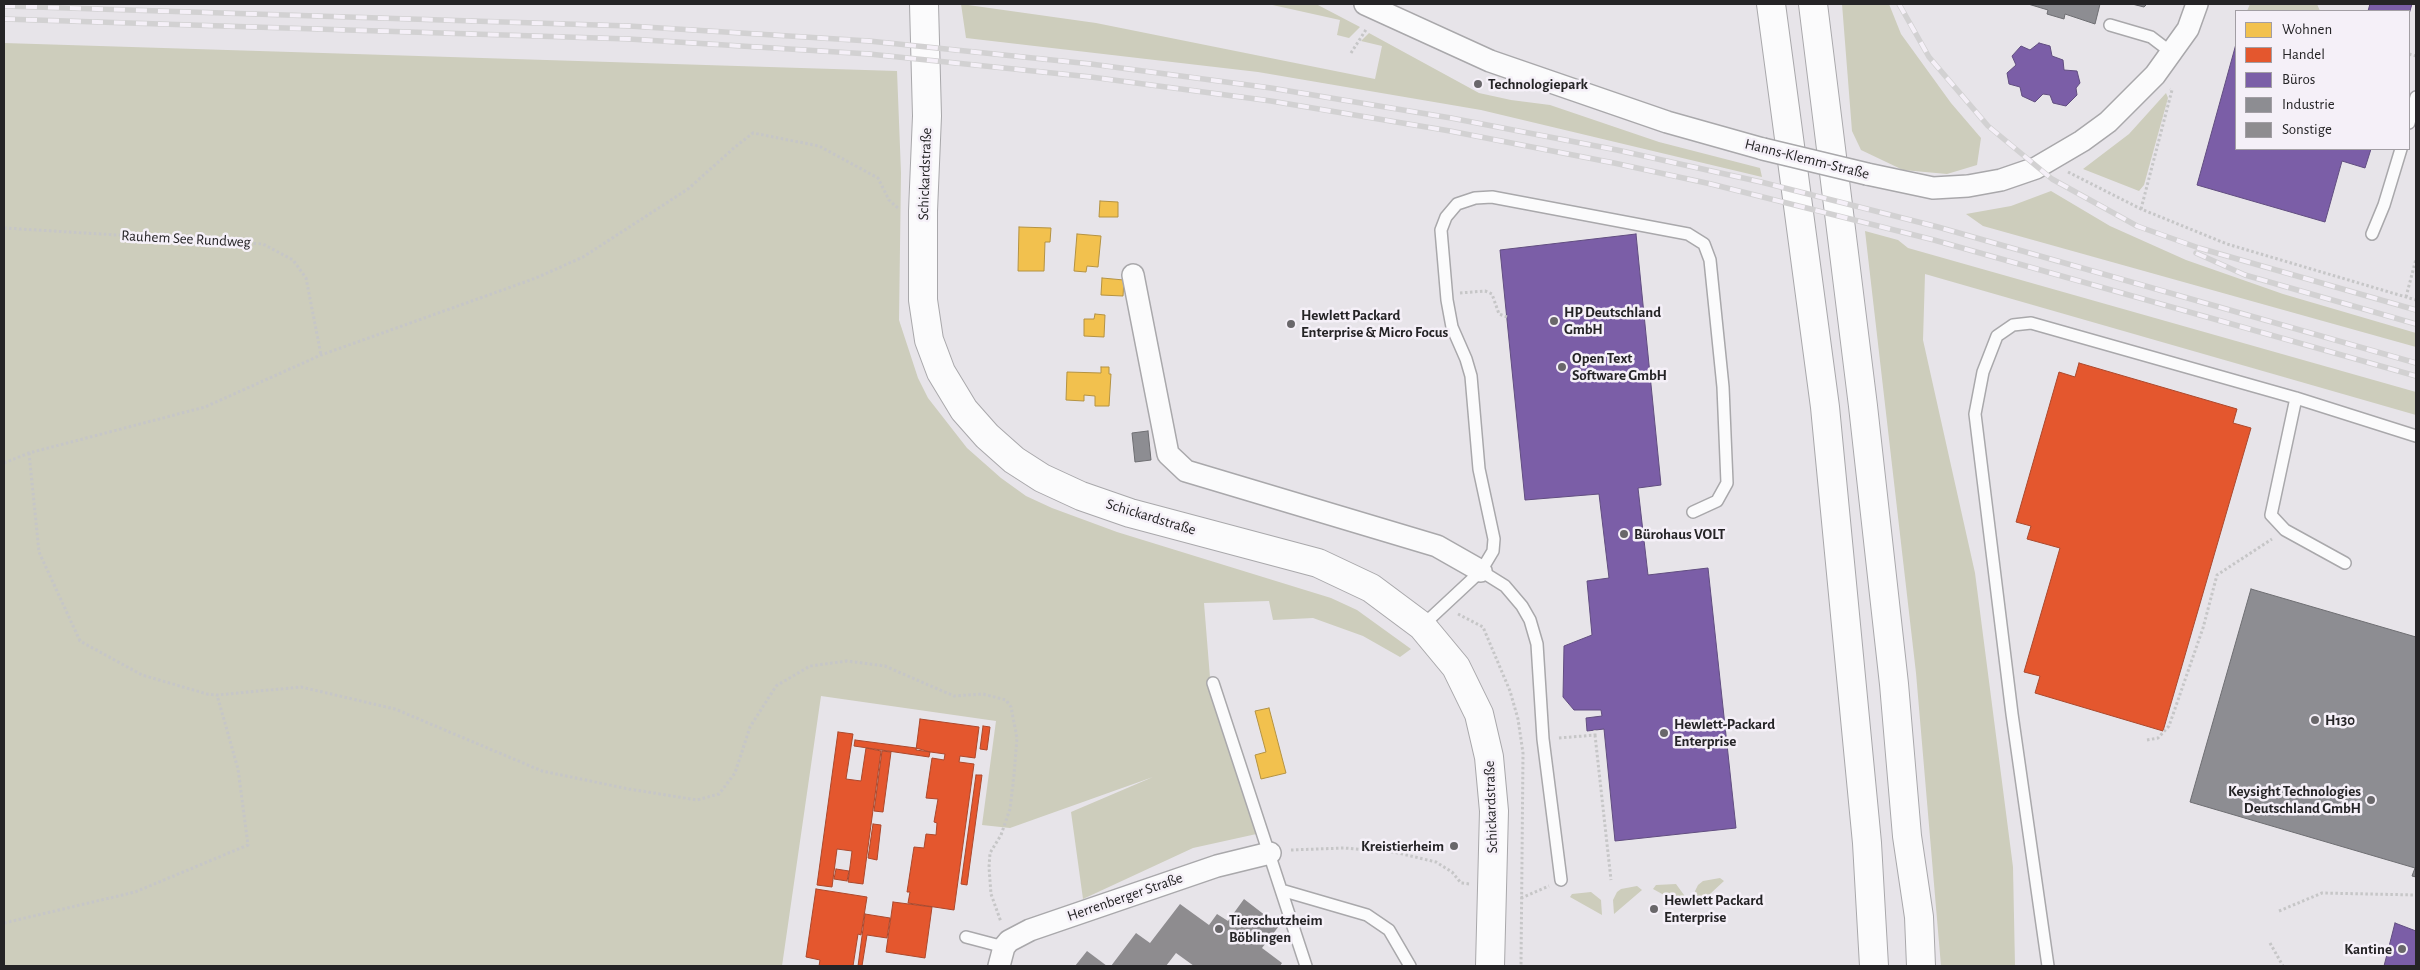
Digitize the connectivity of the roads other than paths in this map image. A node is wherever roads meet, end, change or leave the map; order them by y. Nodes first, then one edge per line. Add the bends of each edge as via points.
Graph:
1 (924, 4) edge
2 (1365, 4) edge
3 (1771, 4) edge
4 (1813, 4) edge
5 (2198, 4) edge
6 (2110, 25) dead end
7 (2172, 53) junction
8 (2416, 97) edge
9 (2410, 119) edge
10 (2401, 150) edge
11 (2372, 234) dead end
12 (1133, 275) dead end
13 (2296, 398) junction
14 (2416, 436) edge
15 (1693, 512) dead end
16 (2345, 563) dead end
17 (1481, 571) junction
18 (1422, 626) junction
19 (1213, 683) dead end
20 (1270, 853) junction
21 (1561, 880) road end
22 (1280, 890) junction
23 (966, 938) dead end
24 (1004, 952) edge
25 (1492, 962) edge
26 (1306, 966) edge
27 (1410, 966) edge
28 (1874, 966) edge
29 (1922, 966) edge
30 (2048, 966) edge

1 - 18 main road, Schickardstraße via 927,116 923,300 929,340 941,372 964,410 1014,460 1050,482 1130,513 1318,563 1371,588
2 - 7 street, Hanns-Klemm-Straße, bridge via 1490,60 1666,122 1763,149 1932,188 2001,180 2055,158 2108,122
3 - 28 main road via 1825,407 1867,843
4 - 29 main road via 1873,495
5 - 7 street, Hanns-Klemm-Straße via 2188,29
6 - 7 lane via 2151,37
8 - 9 lane
10 - 11 lane
12 - 17 street via 1168,454 1186,471 1437,546
13 - 14 lane
13 - 16 lane via 2271,515 2285,530
13 - 30 lane via 2031,323 2013,325 1997,336 1983,372 1975,414 2012,714
15 - 17 lane via 1717,501 1727,484 1723,387 1710,260 1704,244 1688,234 1492,197 1475,198 1457,204 1441,230 1452,327 1471,376 1479,469 1494,539 1493,551
17 - 18 lane
17 - 21 lane via 1505,586 1522,606 1537,644 1543,739
18 - 25 main road, Schickardstraße via 1456,667 1479,714 1489,757 1494,811
19 - 20 lane
20 - 22 lane
20 - 24 street, Herrenberger Straße via 1217,866 1030,930
22 - 26 lane
22 - 27 lane via 1367,915 1389,930
23 - 24 lane

